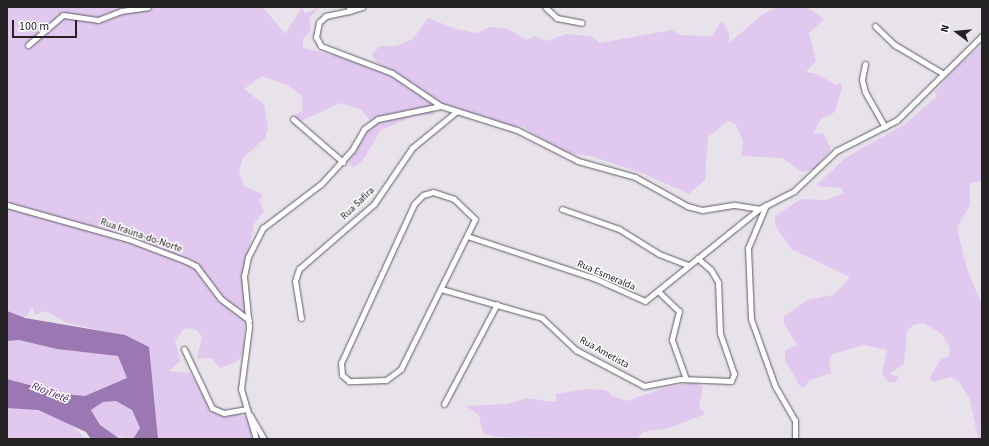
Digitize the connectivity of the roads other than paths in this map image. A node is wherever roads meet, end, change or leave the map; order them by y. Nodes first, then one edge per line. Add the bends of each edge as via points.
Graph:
1 (148, 7) edge
2 (362, 7) edge
3 (545, 7) edge
4 (120, 9) edge
5 (349, 9) edge
6 (582, 23) dead end
7 (875, 26) dead end
8 (982, 36) edge
9 (28, 45) dead end
10 (865, 64) dead end
11 (942, 73) junction
12 (441, 106) junction
13 (457, 111) junction
14 (293, 119) dead end
15 (885, 127) junction
16 (343, 162) junction
17 (7, 205) edge
18 (767, 205) junction
19 (562, 209) dead end
20 (759, 209) junction
21 (467, 236) junction
22 (697, 258) junction
23 (688, 265) junction
24 (441, 289) junction
25 (658, 292) junction
26 (497, 304) junction
27 (301, 318) dead end
28 (249, 320) junction
29 (184, 349) dead end
30 (686, 379) junction
31 (444, 404) dead end
32 (248, 412) junction
33 (256, 439) edge
34 (264, 439) edge
35 (795, 439) edge

1 - 4 street
2 - 5 street
3 - 6 street via 557,18
4 - 9 street via 98,20 73,14 63,15
5 - 12 street via 326,16 319,22 316,37 321,46 392,73
7 - 11 street via 895,45
8 - 11 street, Rua Esmeralda
10 - 15 street via 862,80 865,92
11 - 15 street, Rua Esmeralda via 897,120
12 - 13 street
12 - 16 street via 378,119 364,129
13 - 20 street via 517,130 578,161 635,177 687,206 702,210 735,205
13 - 27 street, Rua Safira via 414,146 374,204 298,271 295,281
14 - 16 street
15 - 18 street, Rua Esmeralda via 836,151 794,191
16 - 28 street via 258,236 245,271
17 - 28 street, Rua Iraúna-do-Norte via 128,239 186,261 196,266 221,299
18 - 20 street, Rua Esmeralda
18 - 35 street via 748,248 751,319 775,386 795,420
19 - 23 street via 619,229 659,254
20 - 22 street, Rua Esmeralda
21 - 24 street
21 - 24 street via 475,216 454,199 433,192 418,199 341,363 343,377 362,383 396,374
21 - 25 street, Rua Esmeralda via 594,278 642,300
22 - 23 street, Rua Esmeralda
22 - 30 street, Rua Ametista via 716,276 720,333 734,377 726,381
23 - 25 street, Rua Esmeralda
24 - 26 street, Rua Ametista
25 - 30 street via 679,311 672,340
26 - 30 street, Rua Ametista via 542,318 576,350 644,386
26 - 31 street
28 - 32 street via 241,389
29 - 32 street via 212,408 224,413
32 - 33 street
32 - 34 street

